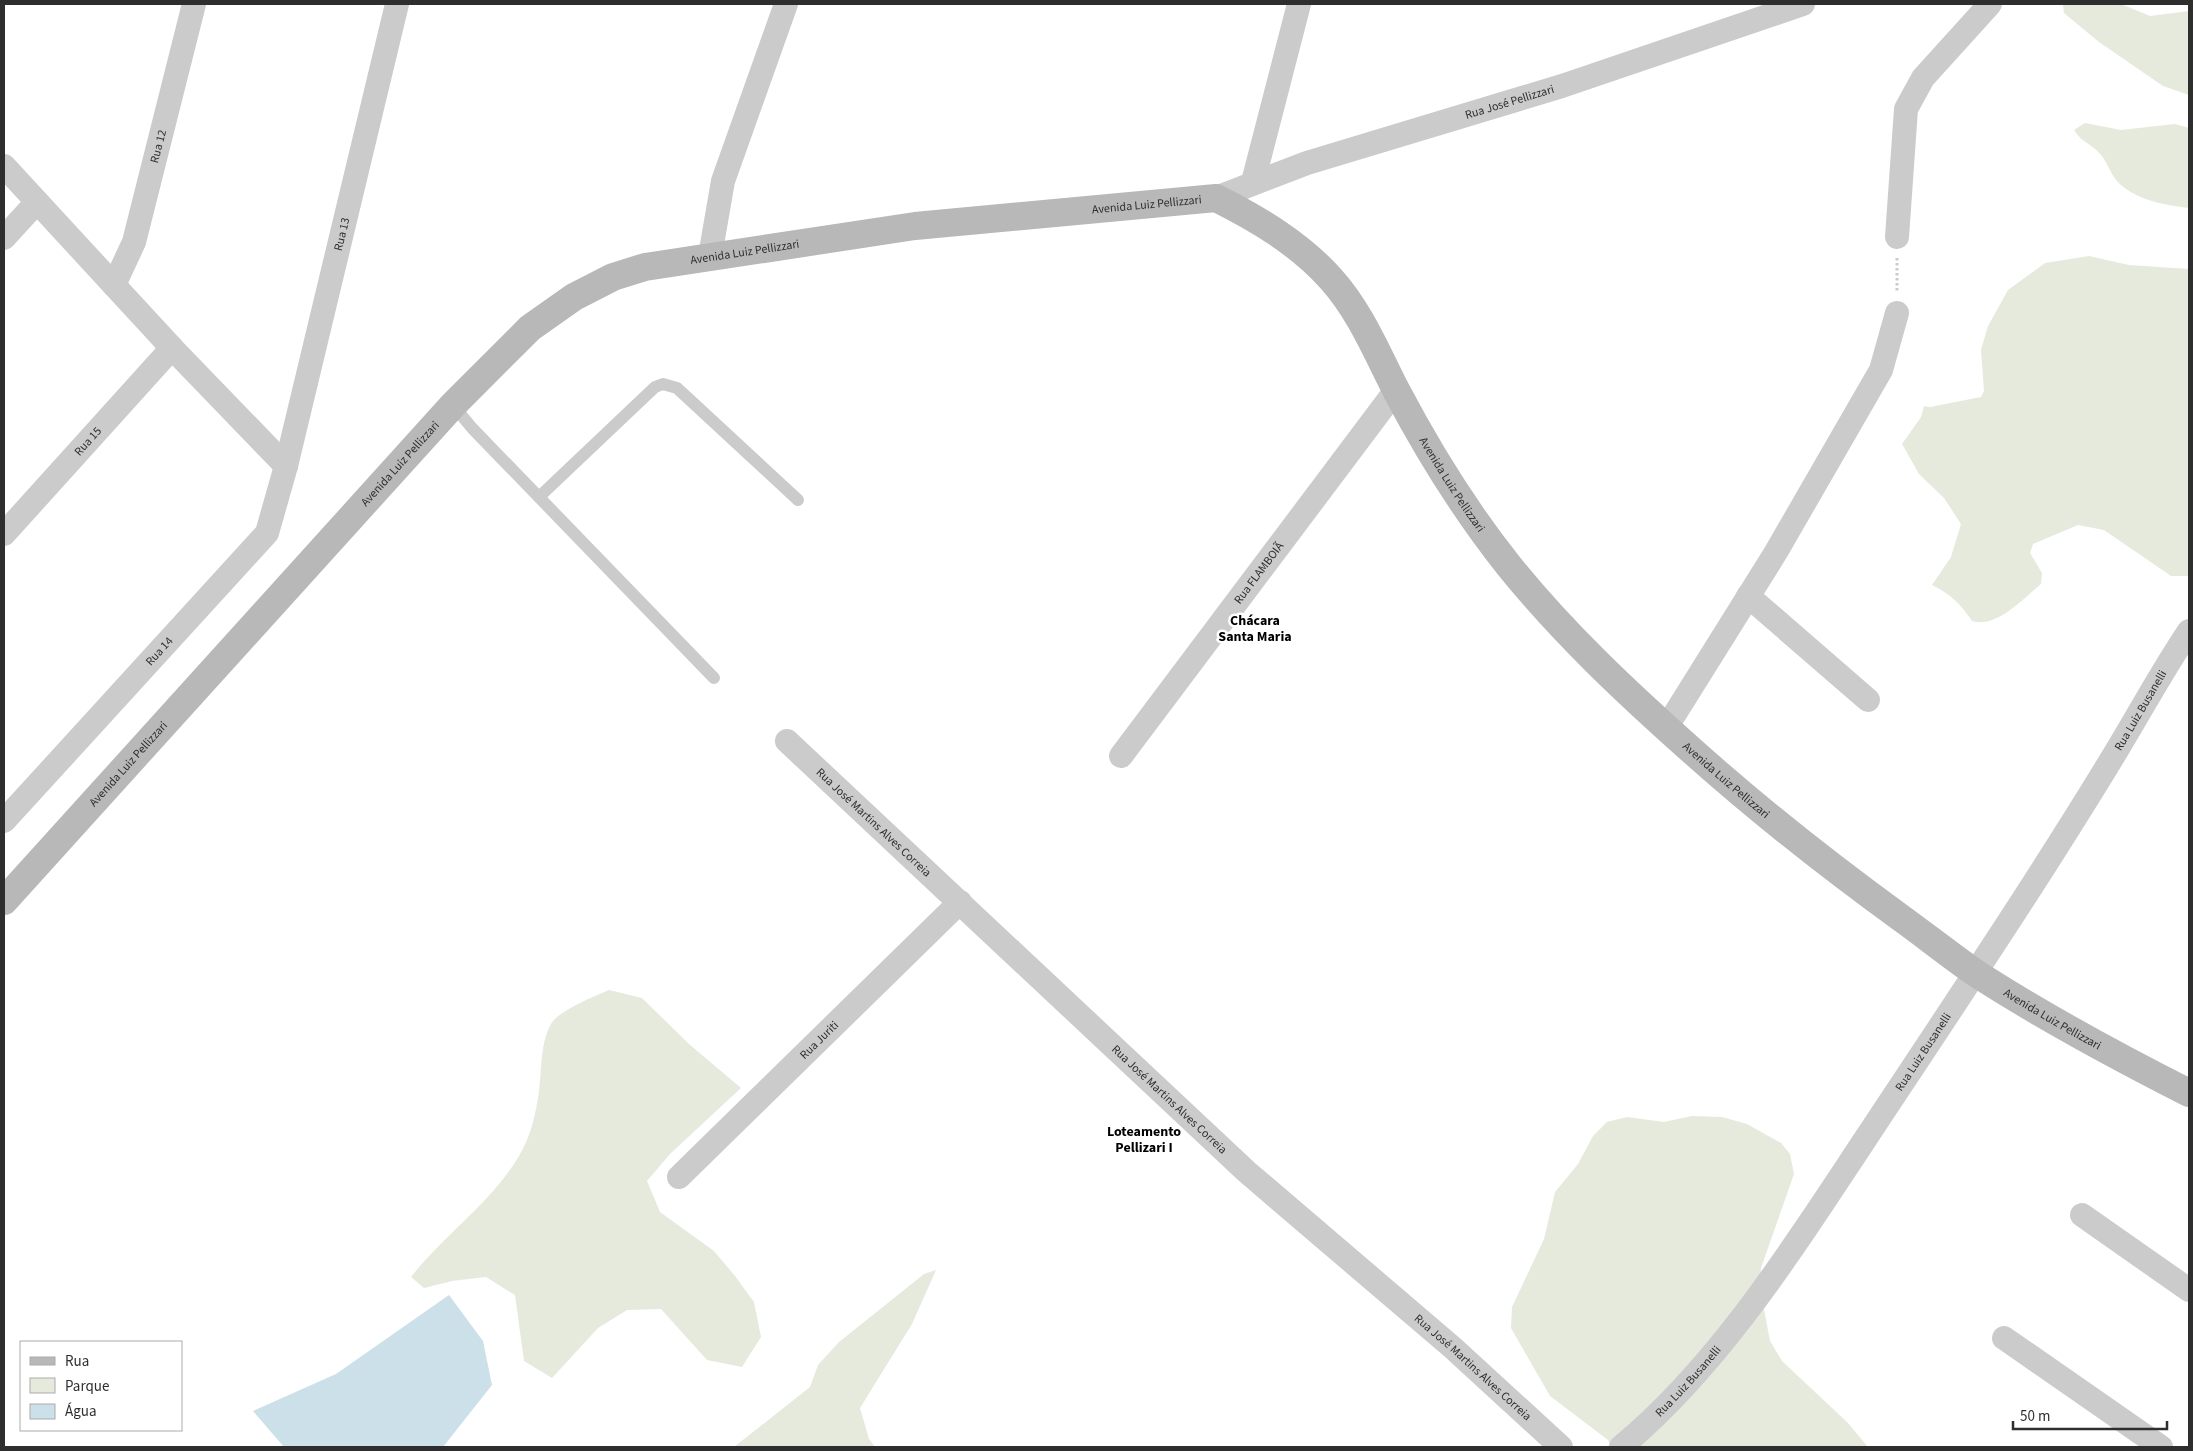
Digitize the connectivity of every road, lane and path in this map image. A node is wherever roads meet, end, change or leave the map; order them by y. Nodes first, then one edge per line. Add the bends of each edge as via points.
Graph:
1 (194, 4) edge
2 (397, 4) edge
3 (786, 4) edge
4 (1299, 4) edge
5 (1803, 4) edge
6 (1990, 4) edge
7 (4, 166) edge
8 (1253, 182) junction
9 (1216, 198) junction
10 (36, 203) junction
11 (1897, 237) joint
12 (4, 238) edge
13 (710, 256) junction
14 (114, 285) junction
15 (1897, 313) joint
16 (172, 348) junction
17 (1396, 390) junction
18 (453, 405) junction
19 (286, 466) junction
20 (539, 497) junction
21 (798, 500) dead end
22 (4, 534) edge
23 (1748, 596) junction
24 (2189, 631) edge
25 (714, 678) dead end
26 (1868, 700) dead end
27 (1666, 728) junction
28 (788, 741) dead end
29 (1121, 756) dead end
30 (4, 821) edge
31 (4, 901) edge
32 (960, 902) junction
33 (1976, 972) junction
34 (2189, 1093) edge
35 (679, 1177) dead end
36 (2082, 1215) dead end
37 (2189, 1290) edge
38 (2004, 1338) dead end
39 (1561, 1447) edge
40 (1621, 1447) edge
41 (2161, 1447) edge

1 - 14 street, Rua 12 via 134,242
2 - 19 street, Rua 13
3 - 13 street via 723,181
4 - 8 street
5 - 8 street, Rua José Pellizzari via 1562,86
6 - 11 street via 1923,78 1906,109
7 - 10 street
8 - 9 street, Rua José Pellizzari
9 - 13 main road, Avenida Luiz Pellizzari via 915,226
9 - 17 main road, Avenida Luiz Pellizzari via 1260,220 1332,280 1382,359
10 - 12 street
10 - 14 street
11 - 15 path
13 - 18 main road, Avenida Luiz Pellizzari via 645,267 613,277 574,296 530,328
14 - 16 street
15 - 23 street via 1881,370
16 - 19 street
16 - 22 street, Rua 15
17 - 27 main road, Avenida Luiz Pellizzari via 1458,496 1509,566 1583,649
17 - 29 street, Rua FLAMBOIÃ
18 - 20 lane
18 - 31 main road, Avenida Luiz Pellizzari
19 - 30 street, Rua 14 via 267,533
20 - 21 lane via 655,387 663,384 678,388
20 - 25 lane
23 - 26 street
23 - 27 street
24 - 33 street, Rua Luiz Busanelli via 2114,756
27 - 33 main road, Avenida Luiz Pellizzari via 1829,866
28 - 32 street, Rua José Martins Alves Correia
32 - 35 street, Rua Juriti
32 - 39 street, Rua José Martins Alves Correia via 1247,1172 1454,1348
33 - 34 main road, Avenida Luiz Pellizzari via 2023,1002
33 - 40 street, Rua Luiz Busanelli via 1798,1241 1712,1355 1644,1428
36 - 37 street
38 - 41 street

